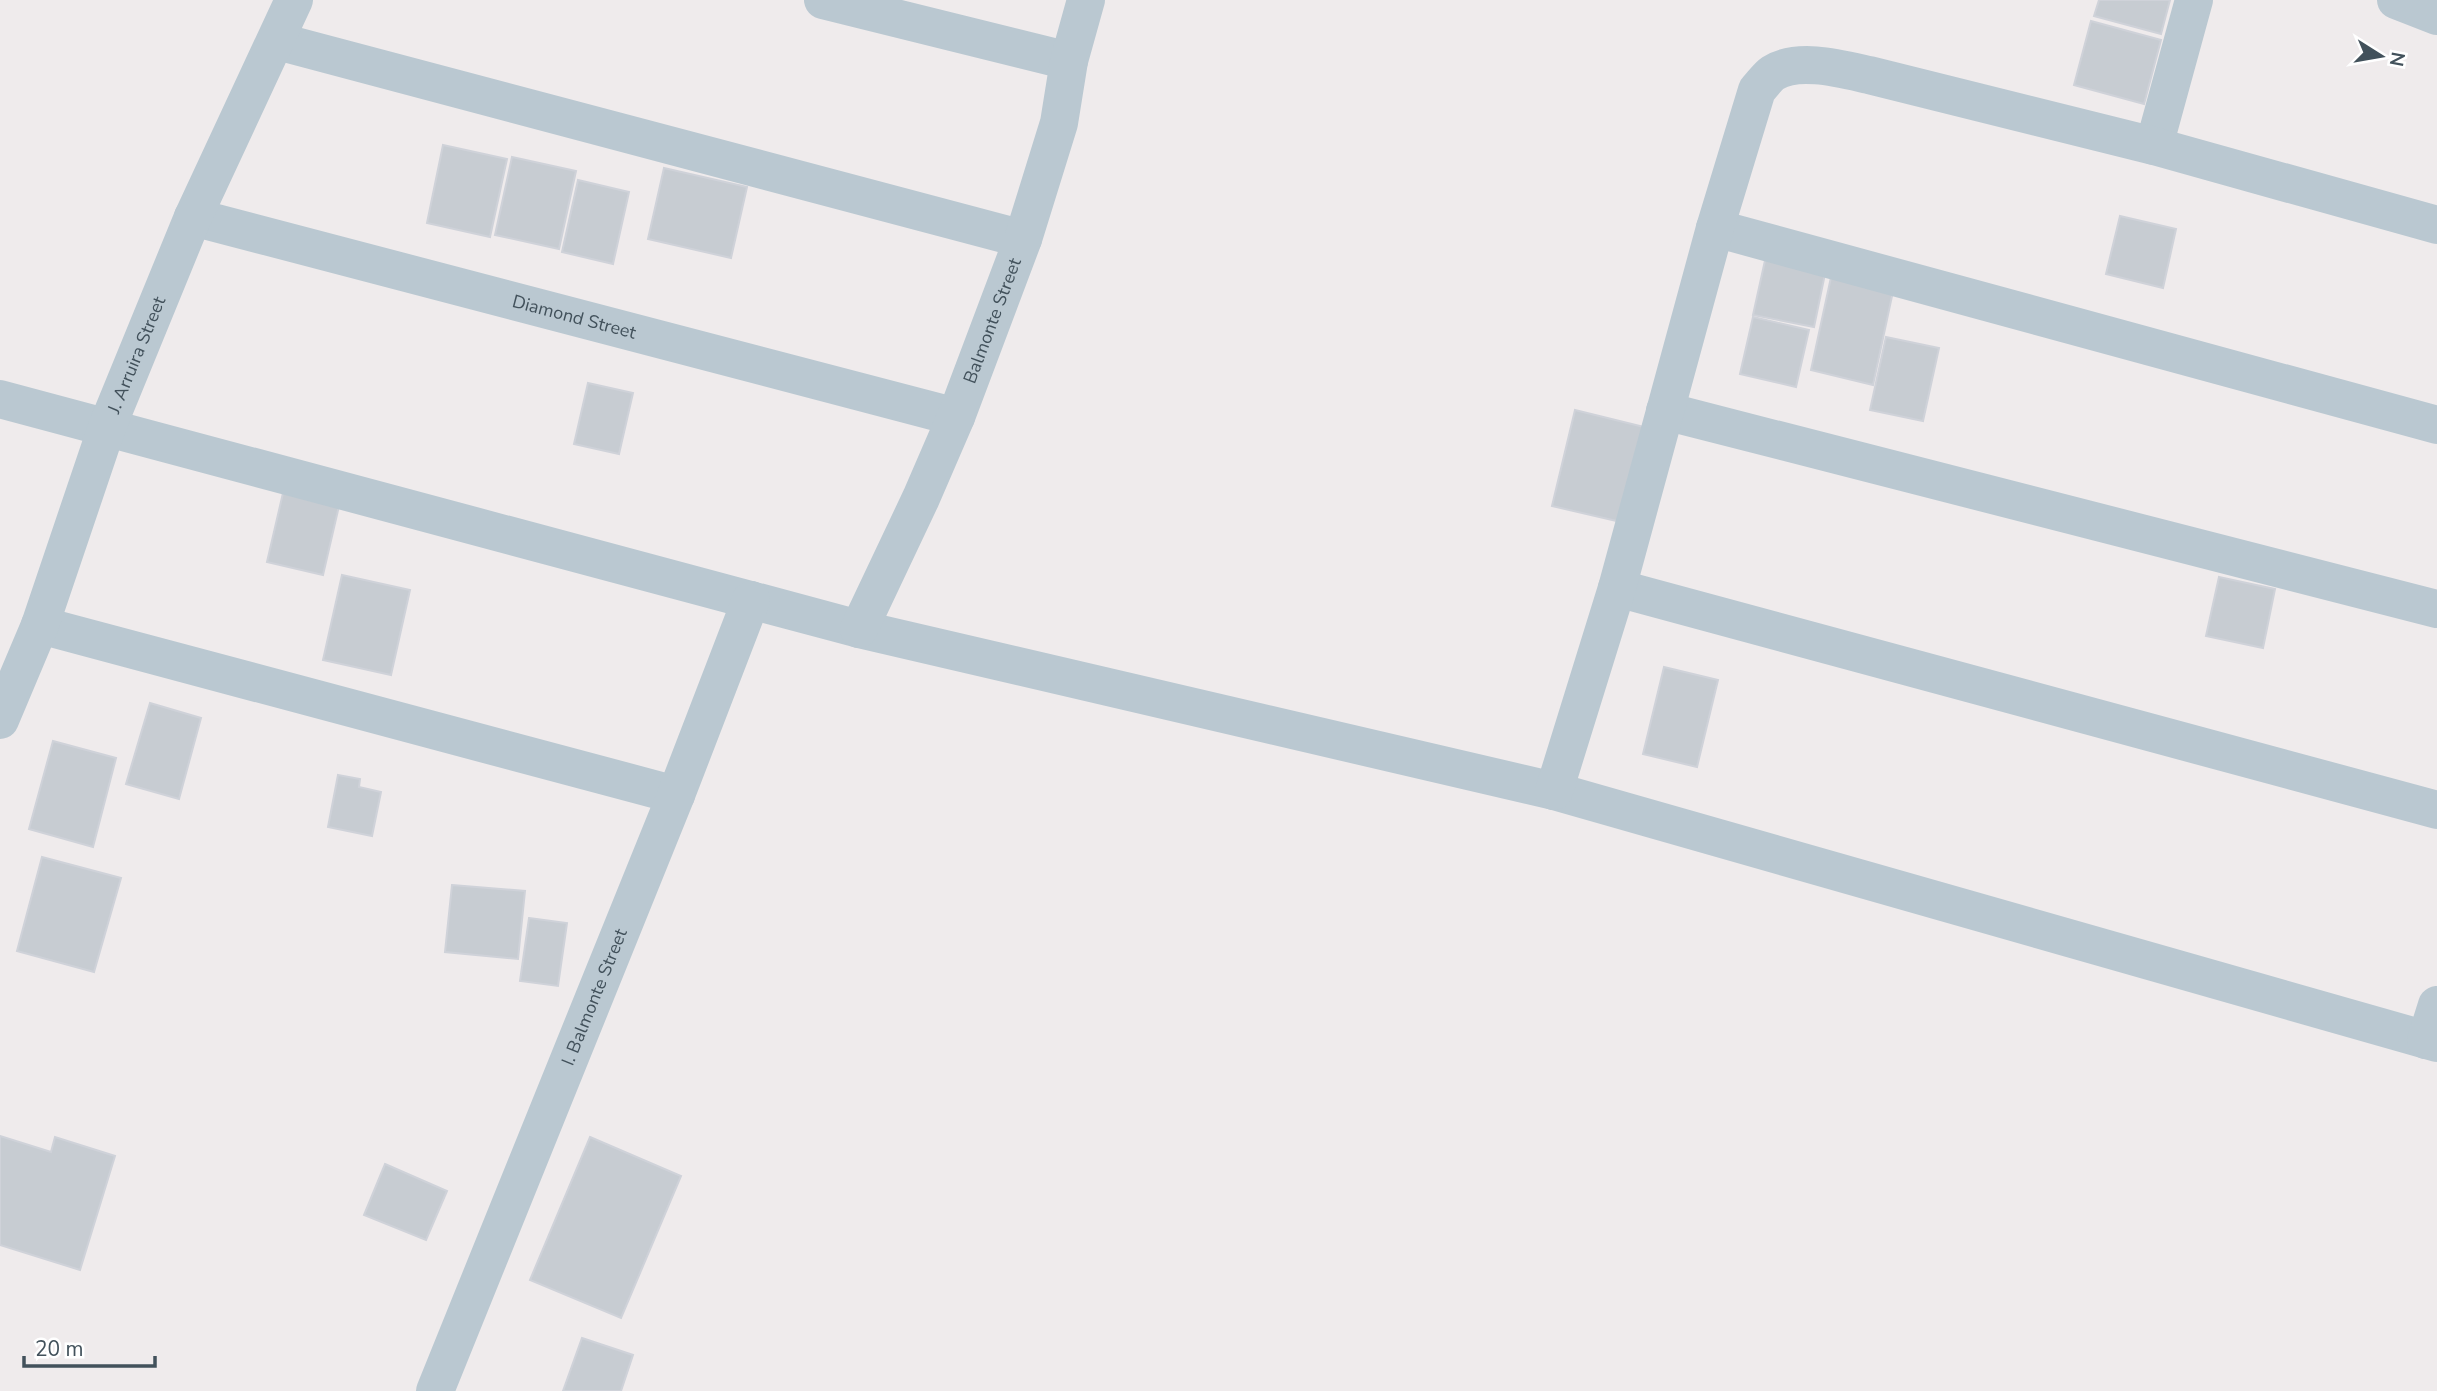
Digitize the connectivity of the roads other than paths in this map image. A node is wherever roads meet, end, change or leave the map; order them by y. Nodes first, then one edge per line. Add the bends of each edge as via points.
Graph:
1 (294, 0) edge
2 (823, 0) edge
3 (1086, 0) edge
4 (2194, 0) edge
5 (2396, 0) edge
6 (2437, 16) edge
7 (277, 41) junction
8 (1069, 61) junction
9 (2154, 146) junction
10 (193, 217) junction
11 (2437, 225) edge
12 (1715, 228) junction
13 (1023, 239) junction
14 (0, 399) edge
15 (1665, 411) junction
16 (956, 417) junction
17 (2437, 425) edge
18 (107, 427) junction
19 (1618, 588) junction
20 (751, 600) junction
21 (2437, 609) edge
22 (40, 625) junction
23 (859, 629) junction
24 (0, 720) edge
25 (1553, 791) junction
26 (676, 795) junction
27 (2437, 810) edge
28 (2433, 1029) edge
29 (435, 1391) edge

1 - 7 street, J. Arruira Street
2 - 8 street
3 - 8 street, Balmonte Street
4 - 9 street
5 - 6 street
7 - 10 street, J. Arruira Street
7 - 13 street
8 - 13 street, Balmonte Street via 1059,123
9 - 11 street
9 - 12 street via 1869,75 1832,67 1797,67 1773,72 1757,90
10 - 16 street, Diamond Street
10 - 18 street, J. Arruira Street
12 - 15 street
12 - 17 street
13 - 16 street, Balmonte Street
14 - 18 street
15 - 19 street
15 - 21 street
16 - 23 street, Balmonte Street
18 - 20 street
18 - 22 street, J. Arruira Street
19 - 25 street
19 - 27 street
20 - 23 street
20 - 26 street, I. Balmonte Street
22 - 24 street, J. Arruira Street
22 - 26 street
23 - 25 street
25 - 28 street
26 - 29 street, I. Balmonte Street

